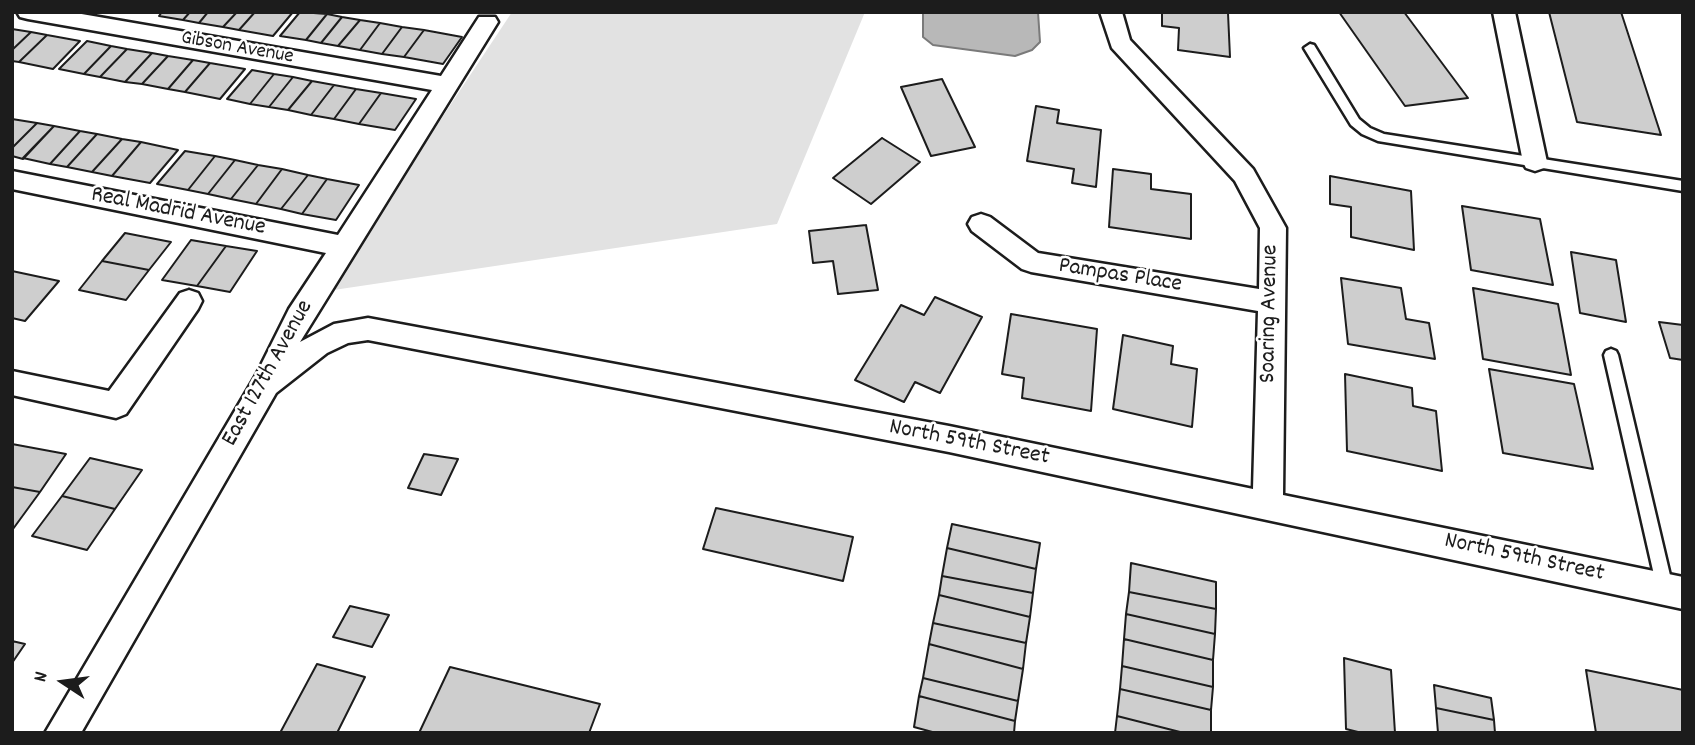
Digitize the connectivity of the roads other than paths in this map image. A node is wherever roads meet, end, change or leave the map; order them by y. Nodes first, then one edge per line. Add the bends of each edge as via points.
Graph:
1 (27, 12) edge
2 (1111, 12) edge
3 (1504, 12) edge
4 (486, 22) dead end
5 (1310, 48) dead end
6 (446, 85) junction
7 (1535, 162) junction
8 (12, 180) edge
9 (1683, 186) edge
10 (981, 224) dead end
11 (344, 246) junction
12 (189, 301) dead end
13 (1270, 302) junction
14 (1611, 355) dead end
15 (12, 383) edge
16 (266, 384) junction
17 (1268, 505) junction
18 (1674, 591) edge
19 (62, 733) edge

1 - 6 street, Gibson Avenue
2 - 13 street, Soaring Avenue via 1121,43 1244,175 1273,228
3 - 7 street
4 - 6 street, East 127th Avenue
5 - 7 lane via 1355,122 1366,131 1382,138
6 - 11 street, East 127th Avenue
7 - 9 lane
8 - 11 street, Real Madrid Avenue
10 - 13 street, Pampas Place via 1031,262
11 - 16 street, East 127th Avenue via 299,317
12 - 15 street via 116,405
13 - 17 street, Soaring Avenue
14 - 18 lane
16 - 17 street, North 59th Street via 317,345 345,332 368,329 949,439
16 - 19 street, East 127th Avenue
17 - 18 street, North 59th Street

